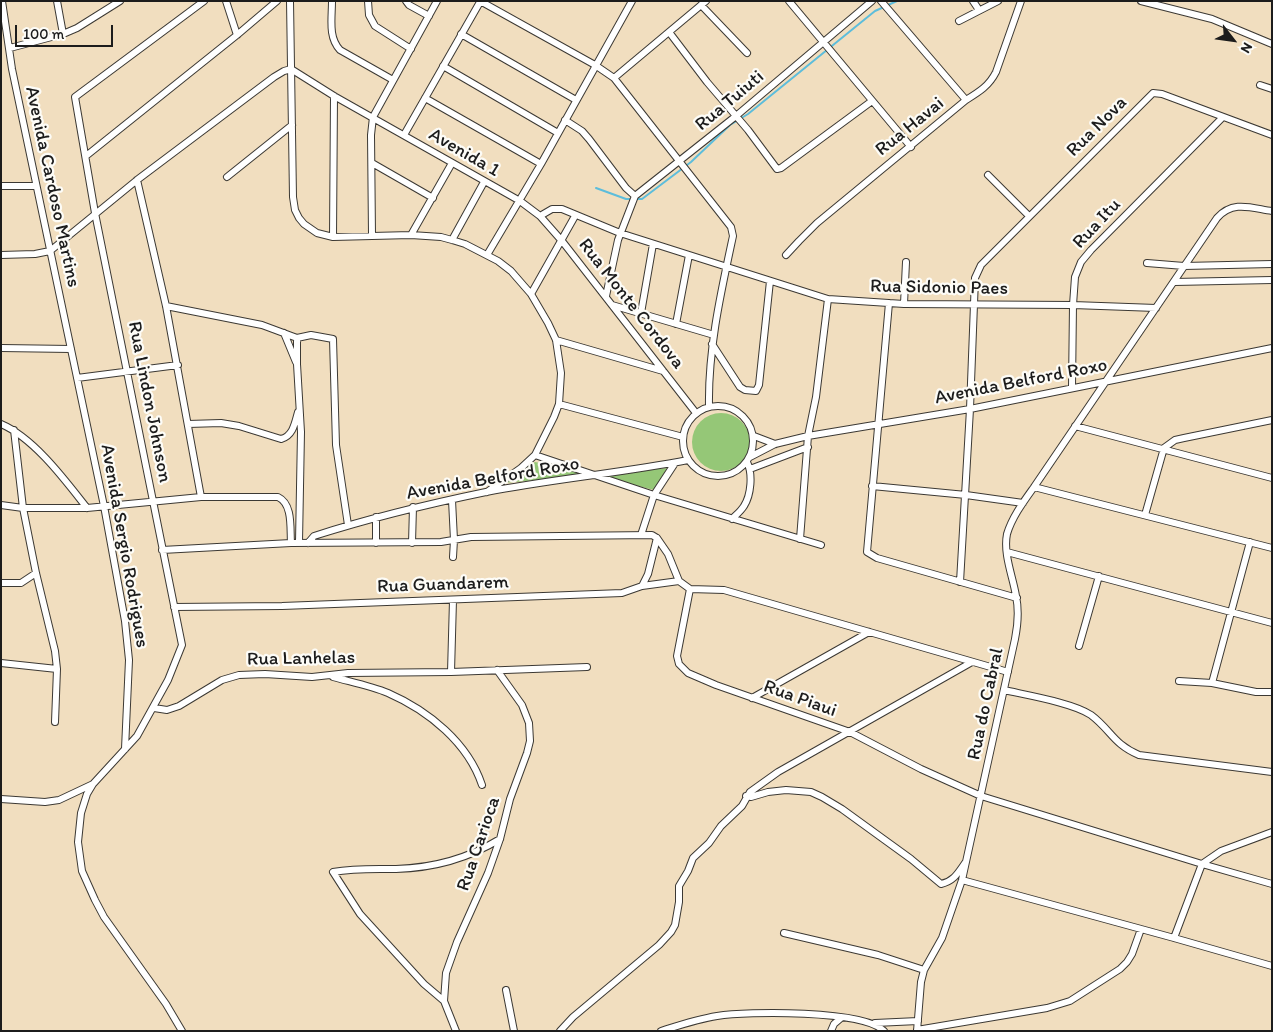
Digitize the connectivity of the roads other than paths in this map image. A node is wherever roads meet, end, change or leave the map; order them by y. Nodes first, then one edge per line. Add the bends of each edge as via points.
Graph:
1 (2, 1) edge
2 (57, 1) edge
3 (120, 1) edge
4 (204, 1) edge
5 (226, 1) edge
6 (277, 1) edge
7 (290, 1) edge
8 (332, 1) edge
9 (368, 1) edge
10 (406, 1) edge
11 (437, 1) edge
12 (480, 1) edge
13 (632, 1) edge
14 (789, 1) edge
15 (872, 1) edge
16 (973, 1) edge
17 (998, 1) edge
18 (1021, 1) edge
19 (1141, 1) edge
20 (704, 3) edge
21 (883, 3) edge
22 (1163, 4) edge
23 (979, 10) junction
24 (429, 16) junction
25 (959, 21) dead end
26 (668, 32) junction
27 (63, 34) junction
28 (461, 34) junction
29 (237, 36) junction
30 (1272, 44) edge
31 (827, 46) junction
32 (10, 48) junction
33 (411, 49) junction
34 (746, 53) dead end
35 (443, 66) junction
36 (595, 66) junction
37 (291, 69) junction
38 (614, 78) junction
39 (393, 80) junction
40 (1260, 85) dead end
41 (1272, 89) edge
42 (334, 96) junction
43 (425, 98) junction
44 (576, 100) junction
45 (966, 100) junction
46 (872, 101) junction
47 (372, 117) junction
48 (1223, 117) junction
49 (739, 119) junction
50 (565, 120) junction
51 (292, 125) junction
52 (558, 133) junction
53 (1272, 135) edge
54 (404, 136) junction
55 (911, 148) junction
56 (86, 156) junction
57 (372, 162) junction
58 (452, 163) junction
59 (541, 164) junction
60 (682, 164) junction
61 (988, 175) dead end
62 (226, 177) dead end
63 (137, 180) junction
64 (484, 182) junction
65 (1, 186) edge
66 (36, 186) junction
67 (433, 198) junction
68 (634, 199) junction
69 (520, 201) junction
70 (1272, 211) edge
71 (96, 213) junction
72 (540, 216) junction
73 (575, 216) junction
74 (1029, 216) junction
75 (620, 233) junction
76 (372, 235) junction
77 (411, 235) junction
78 (333, 237) junction
79 (452, 240) junction
80 (562, 241) junction
81 (653, 244) junction
82 (50, 251) junction
83 (487, 254) junction
84 (1, 255) edge
85 (689, 255) junction
86 (786, 255) dead end
87 (906, 262) dead end
88 (1147, 263) dead end
89 (1272, 264) edge
90 (1184, 266) junction
91 (727, 267) junction
92 (1272, 280) edge
93 (770, 281) junction
94 (1174, 282) junction
95 (531, 294) junction
96 (606, 296) junction
97 (828, 299) junction
98 (889, 303) junction
99 (904, 304) junction
100 (612, 305) junction
101 (973, 305) junction
102 (1073, 305) junction
103 (166, 306) junction
104 (1156, 308) junction
105 (641, 313) junction
106 (676, 324) junction
107 (284, 333) junction
108 (714, 335) junction
109 (298, 338) junction
110 (556, 340) junction
111 (712, 344) junction
112 (1, 348) edge
113 (1272, 348) edge
114 (71, 349) junction
115 (297, 364) junction
116 (178, 365) junction
117 (128, 371) junction
118 (664, 371) junction
119 (77, 378) junction
120 (1106, 381) junction
121 (1072, 388) junction
122 (560, 404) junction
123 (709, 406) junction
124 (970, 409) junction
125 (299, 410) junction
126 (696, 413) junction
127 (1272, 420) edge
128 (1, 424) edge
129 (188, 424) junction
130 (877, 424) junction
131 (1075, 426) junction
132 (14, 430) junction
133 (754, 436) junction
134 (808, 436) junction
135 (683, 437) junction
136 (775, 444) junction
137 (808, 447) junction
138 (1164, 448) junction
139 (535, 455) junction
140 (688, 460) junction
141 (675, 463) junction
142 (749, 463) junction
143 (598, 475) junction
144 (1272, 478) edge
145 (872, 486) junction
146 (1034, 487) junction
147 (487, 492) junction
148 (654, 495) junction
149 (966, 495) junction
150 (201, 497) junction
151 (452, 500) junction
152 (153, 501) junction
153 (1023, 503) junction
154 (1, 505) edge
155 (104, 506) junction
156 (413, 507) junction
157 (23, 508) junction
158 (87, 508) junction
159 (1145, 515) junction
160 (376, 517) junction
161 (732, 518) junction
162 (348, 525) junction
163 (641, 535) junction
164 (657, 538) junction
165 (800, 539) junction
166 (454, 540) junction
167 (295, 542) junction
168 (308, 542) junction
169 (412, 542) junction
170 (1250, 542) junction
171 (376, 543) junction
172 (821, 545) dead end
173 (1272, 548) edge
174 (162, 550) junction
175 (1007, 552) junction
176 (453, 557) dead end
177 (36, 573) junction
178 (1099, 576) junction
179 (679, 581) junction
180 (960, 582) junction
181 (1, 583) edge
182 (642, 586) junction
183 (690, 589) junction
184 (1017, 598) junction
185 (453, 600) junction
186 (174, 607) junction
187 (1232, 612) junction
188 (1272, 623) edge
189 (869, 632) junction
190 (1079, 646) dead end
191 (972, 662) junction
192 (1, 663) edge
193 (587, 667) dead end
194 (56, 668) junction
195 (497, 670) junction
196 (451, 672) junction
197 (1008, 672) junction
198 (330, 676) junction
199 (1179, 681) dead end
200 (1212, 683) junction
201 (1004, 690) junction
202 (1272, 692) edge
203 (752, 698) junction
204 (154, 708) junction
205 (55, 722) dead end
206 (850, 732) junction
207 (125, 750) junction
208 (1272, 772) edge
209 (93, 784) junction
210 (482, 785) dead end
211 (746, 796) junction
212 (981, 796) junction
213 (1, 799) edge
214 (1272, 832) edge
215 (500, 839) junction
216 (968, 859) junction
217 (1202, 864) junction
218 (962, 880) junction
219 (1272, 884) edge
220 (1141, 929) junction
221 (784, 933) dead end
222 (1174, 938) junction
223 (1272, 966) edge
224 (924, 970) junction
225 (506, 990) dead end
226 (444, 1001) junction
227 (840, 1018) junction
228 (918, 1021) junction
229 (874, 1023) junction
230 (182, 1031) edge
231 (456, 1031) edge
232 (514, 1031) edge
233 (560, 1031) edge
234 (661, 1031) edge
235 (831, 1031) edge
236 (884, 1031) edge
237 (917, 1031) edge

1 - 32 street, Avenida Cardoso Martins
2 - 27 street
3 - 27 street
4 - 56 street, Rua Lindon Johnson via 75,97
5 - 29 street
6 - 29 street
7 - 37 street
8 - 39 street via 335,44
9 - 33 street via 369,15 375,26
10 - 24 street
11 - 24 street
12 - 28 street
12 - 36 street
13 - 36 street
14 - 31 street
15 - 31 street, Rua Tuiuti
16 - 23 street
17 - 23 street
18 - 45 street, Rua Havai via 996,72 985,89
19 - 22 street
20 - 26 street
20 - 34 street
21 - 45 street
22 - 30 street via 1212,19
23 - 25 street
24 - 33 street
26 - 38 street
26 - 49 street
27 - 32 street
28 - 35 street
28 - 44 street
29 - 56 street
31 - 46 street
31 - 49 street, Rua Tuiuti
32 - 66 street, Avenida Cardoso Martins
33 - 39 street
35 - 43 street
35 - 52 street
36 - 38 street
36 - 44 street
37 - 42 street, Avenida 1
37 - 51 street
37 - 63 street via 274,77
38 - 60 street
39 - 47 street
40 - 41 street
42 - 47 street, Avenida 1
42 - 78 street
43 - 54 street
43 - 59 street
44 - 50 street
45 - 55 street, Rua Havai
46 - 49 street via 777,169
46 - 55 street
47 - 54 street, Avenida 1
47 - 57 street
48 - 53 street, Rua Nova
48 - 74 street, Rua Nova via 1153,93
48 - 102 street, Rua Itu via 1081,262 1075,277
49 - 60 street, Rua Tuiuti
50 - 52 street
50 - 68 street via 589,139
51 - 62 street
51 - 78 street via 295,210 309,228
52 - 59 street
54 - 58 street, Avenida 1
55 - 86 street, Rua Havai via 817,223
56 - 71 street, Rua Lindon Johnson
57 - 67 street
57 - 76 street
58 - 64 street, Avenida 1
58 - 67 street
59 - 69 street
60 - 68 street, Rua Tuiuti
60 - 91 street via 733,231
61 - 74 street
63 - 71 street
63 - 103 street
64 - 69 street, Avenida 1
64 - 79 street
65 - 66 street
66 - 82 street, Avenida Cardoso Martins
67 - 77 street
68 - 75 street
69 - 72 street, Avenida 1
69 - 83 street
70 - 90 street via 1239,206 1224,210
71 - 82 street
71 - 117 street, Rua Lindon Johnson
72 - 73 street, Rua Sidonio Paes via 557,208
72 - 80 street, Rua Monte Cordova
73 - 75 street, Rua Sidonio Paes
73 - 80 street
74 - 101 street, Rua Nova via 981,265 976,274
75 - 81 street, Rua Sidonio Paes
75 - 96 street
76 - 77 street
76 - 78 street
77 - 79 street
79 - 83 street
80 - 95 street
80 - 96 street, Rua Monte Cordova
81 - 85 street, Rua Sidonio Paes
81 - 105 street
82 - 84 street
82 - 114 street, Avenida Cardoso Martins
83 - 95 street via 511,271
85 - 91 street, Rua Sidonio Paes
85 - 106 street
87 - 99 street
88 - 90 street
89 - 90 street
90 - 94 street
91 - 93 street, Rua Sidonio Paes
91 - 108 street
92 - 94 street
93 - 97 street, Rua Sidonio Paes
93 - 111 street via 756,391 740,386
94 - 104 street
95 - 110 street
96 - 100 street, Rua Monte Cordova
97 - 98 street, Rua Sidonio Paes
97 - 134 street
98 - 99 street, Rua Sidonio Paes
98 - 130 street
99 - 101 street, Rua Sidonio Paes
100 - 105 street
100 - 118 street, Rua Monte Cordova
101 - 102 street, Rua Sidonio Paes
101 - 124 street
102 - 104 street, Rua Sidonio Paes
102 - 121 street, Rua Itu
103 - 107 street via 262,325
103 - 116 street
104 - 120 street
105 - 106 street
106 - 108 street
107 - 109 street
107 - 115 street
108 - 111 street
109 - 115 street
109 - 162 street via 311,335 333,339 336,445
110 - 118 street
110 - 122 street
111 - 123 street
112 - 114 street
113 - 120 street, Avenida Belford Roxo
114 - 119 street, Avenida Cardoso Martins
115 - 125 street
116 - 117 street
116 - 129 street
117 - 119 street
117 - 152 street, Rua Lindon Johnson
118 - 126 street, Rua Monte Cordova
119 - 155 street, Avenida Sergio Rodrigues
120 - 121 street, Avenida Belford Roxo
120 - 131 street
121 - 124 street, Avenida Belford Roxo
122 - 135 street
122 - 139 street
123 - 126 street
123 - 133 street via 719,405 738,411
124 - 130 street, Avenida Belford Roxo
124 - 149 street
125 - 129 street via 290,434 281,439 221,423
125 - 167 street via 301,432
126 - 135 street via 685,428
127 - 138 street via 1175,440
128 - 132 street
129 - 150 street
130 - 134 street, Avenida Belford Roxo
130 - 145 street
131 - 138 street
131 - 146 street
132 - 157 street
132 - 158 street via 37,450
133 - 136 street
133 - 142 street
134 - 136 street, Avenida Belford Roxo
134 - 137 street
135 - 140 street
136 - 142 street, Avenida Belford Roxo
137 - 142 street
137 - 165 street
138 - 144 street
138 - 159 street
139 - 143 street
139 - 147 street
140 - 141 street, Avenida Belford Roxo
140 - 142 street, Avenida Belford Roxo via 704,474 714,476 734,473
141 - 143 street, Avenida Belford Roxo
141 - 148 street
142 - 161 street via 748,496 745,505
143 - 147 street, Avenida Belford Roxo
143 - 148 street
145 - 149 street
145 - 180 street via 868,554
146 - 153 street
146 - 159 street
147 - 151 street, Avenida Belford Roxo
148 - 161 street
148 - 163 street
149 - 153 street
149 - 180 street
150 - 152 street
150 - 167 street via 278,497 288,509
151 - 156 street, Avenida Belford Roxo
151 - 166 street
152 - 155 street
152 - 174 street, Rua Lindon Johnson
153 - 175 street, Rua do Cabral via 1008,534
154 - 157 street
155 - 158 street
155 - 207 street, Avenida Sergio Rodrigues via 128,646
156 - 160 street, Avenida Belford Roxo
156 - 169 street
157 - 158 street
157 - 177 street
159 - 170 street
160 - 162 street, Avenida Belford Roxo
160 - 171 street
161 - 165 street
162 - 168 street, Avenida Belford Roxo via 314,536
163 - 164 street
163 - 166 street via 471,537
164 - 179 street via 668,554
164 - 182 street
165 - 172 street
166 - 169 street
166 - 176 street
167 - 168 street
167 - 174 street
168 - 171 street
169 - 171 street
170 - 173 street
170 - 187 street
174 - 186 street, Rua Lindon Johnson
175 - 178 street
175 - 184 street, Rua do Cabral
177 - 181 street via 21,583
177 - 194 street
178 - 187 street
178 - 190 street
179 - 182 street
179 - 183 street
180 - 184 street
182 - 185 street, Rua Guandarem via 608,594
183 - 189 street via 724,590
183 - 203 street, Rua Piaui via 677,656 679,664 688,673
184 - 197 street, Rua do Cabral via 1018,626
185 - 186 street, Rua Guandarem
185 - 196 street
186 - 204 street, Rua Lindon Johnson via 182,645
187 - 188 street
187 - 200 street
189 - 191 street
189 - 203 street
191 - 197 street
191 - 206 street
192 - 194 street
193 - 195 street, Rua Lanhelas
194 - 205 street
195 - 196 street, Rua Lanhelas
195 - 215 street, Rua Carioca via 522,705 529,722 530,741
196 - 198 street, Rua Lanhelas
197 - 201 street, Rua do Cabral
198 - 204 street, Rua Lanhelas via 240,675 222,680 179,706 167,710
198 - 210 street via 388,693 437,723 464,750
199 - 200 street
200 - 202 street via 1241,690
201 - 208 street via 1080,709 1097,721 1118,744 1139,755
201 - 212 street, Rua do Cabral
203 - 206 street, Rua Piaui
204 - 207 street
206 - 211 street via 778,772
206 - 212 street, Rua Piaui
207 - 209 street
209 - 213 street via 59,800
209 - 230 street via 81,812 78,842 82,871 104,917 155,987
211 - 216 street via 801,790 822,797 942,884 957,875
211 - 233 street via 742,806 697,853 679,886 678,915 671,932
212 - 216 street, Rua do Cabral
212 - 217 street, Rua Piaui
214 - 217 street via 1221,851
215 - 226 street, Rua Carioca via 446,973
215 - 226 street via 482,850 434,865 333,872 360,914 424,984
216 - 218 street, Rua do Cabral
217 - 219 street, Rua Piaui
217 - 222 street
218 - 220 street
218 - 224 street, Rua do Cabral via 942,938
220 - 222 street
220 - 237 street via 1127,962 1070,1001
221 - 224 street via 878,955
222 - 223 street
224 - 228 street, Rua do Cabral
225 - 232 street
226 - 231 street, Rua Carioca
227 - 229 street
227 - 234 street via 760,1013 718,1016
227 - 235 street
228 - 229 street
228 - 237 street, Rua do Cabral
229 - 236 street

